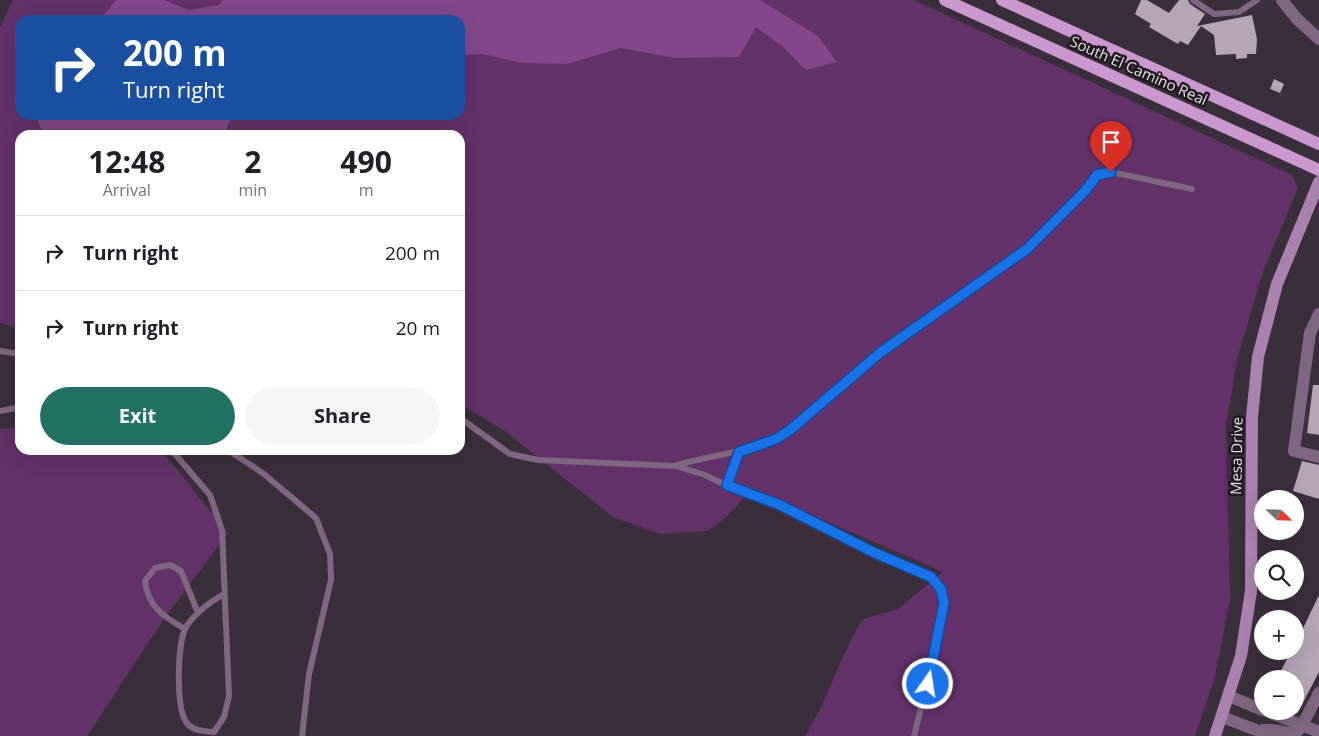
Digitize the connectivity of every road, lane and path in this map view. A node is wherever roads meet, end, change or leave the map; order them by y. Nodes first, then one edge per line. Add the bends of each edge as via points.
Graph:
1 (945, 0) edge
2 (1002, 0) edge
3 (1193, 0) edge
4 (1257, 0) edge
5 (1282, 0) edge
6 (1319, 39) edge
7 (1319, 144) edge
8 (1319, 170) edge
9 (1319, 182) edge
10 (1192, 189) dead end
11 (1319, 314) edge
12 (0, 351) edge
13 (15, 353) edge
14 (15, 408) edge
15 (0, 410) edge
16 (465, 422) edge
17 (739, 452) junction
18 (176, 455) edge
19 (236, 455) edge
20 (1319, 457) edge
21 (676, 466) junction
22 (727, 485) junction
23 (224, 594) junction
24 (198, 613) junction
25 (185, 629) junction
26 (1229, 696) junction
27 (1318, 698) edge
28 (1254, 707) edge
29 (1222, 717) junction
30 (1289, 720) edge
31 (1302, 725) junction
32 (1258, 731) junction
33 (1319, 732) edge
34 (198, 733) edge
35 (302, 736) edge
36 (914, 736) edge
37 (1215, 736) edge
38 (1272, 736) edge

1 - 8 main road, South El Camino Real
2 - 7 main road, South El Camino Real
3 - 4 lane via 1214,14 1239,12
5 - 6 street
9 - 26 main road, Mesa Drive via 1277,284 1258,357 1252,417 1251,591 1241,656
10 - 17 lane via 1111,172 1097,175 1027,249 881,352 790,430 776,439
11 - 20 street via 1310,333 1294,450
12 - 13 lane
14 - 15 lane
16 - 21 lane via 510,454 538,460
17 - 21 lane
17 - 22 lane
18 - 23 lane via 210,495 222,530
19 - 35 lane via 264,474 316,518 330,554 331,580 309,674
21 - 22 lane
22 - 36 lane via 780,505 931,577 941,589 944,603 939,636
23 - 24 lane
23 - 34 lane via 229,696 224,717 214,732
24 - 25 lane
24 - 25 lane via 182,570 170,565 155,568 145,581 147,596 161,615
25 - 34 lane via 178,667 180,698 186,722
26 - 28 street
26 - 29 main road, Mesa Drive
27 - 31 street
29 - 32 street
29 - 37 main road, Mesa Drive
30 - 31 street
31 - 32 street via 1296,733 1273,729
31 - 33 street
32 - 38 street

